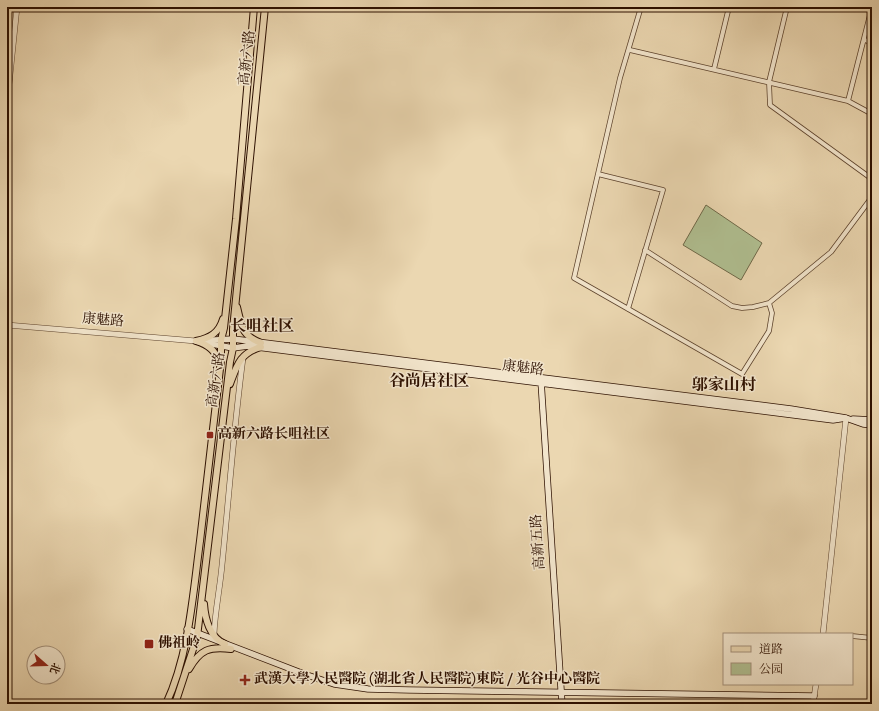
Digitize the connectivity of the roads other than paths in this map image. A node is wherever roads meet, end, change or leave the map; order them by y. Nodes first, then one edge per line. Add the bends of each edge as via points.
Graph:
1 (17, 7) edge
2 (254, 7) edge
3 (265, 7) edge
4 (642, 7) edge
5 (729, 7) edge
6 (787, 7) edge
7 (872, 7) edge
8 (865, 40) junction
9 (872, 43) edge
10 (630, 50) junction
11 (714, 69) junction
12 (769, 82) junction
13 (848, 101) junction
14 (7, 104) edge
15 (872, 114) edge
16 (598, 174) junction
17 (872, 179) edge
18 (872, 197) edge
19 (645, 250) junction
20 (236, 303) junction
21 (769, 303) junction
22 (227, 304) junction
23 (628, 309) junction
24 (7, 325) edge
25 (233, 340) junction
26 (196, 341) junction
27 (221, 343) junction
28 (261, 345) junction
29 (233, 348) junction
30 (243, 358) junction
31 (220, 366) junction
32 (541, 381) junction
33 (227, 393) junction
34 (846, 418) junction
35 (872, 420) edge
36 (872, 425) edge
37 (203, 592) junction
38 (187, 632) junction
39 (823, 633) edge
40 (214, 634) junction
41 (198, 635) junction
42 (853, 636) edge
43 (872, 638) edge
44 (225, 644) junction
45 (230, 649) junction
46 (182, 681) junction
47 (816, 685) edge
48 (561, 694) junction
49 (814, 700) edge
50 (166, 704) edge
51 (175, 704) edge
52 (562, 704) edge

1 - 14 street
2 - 22 main road, 高新六路
3 - 20 main road, 高新六路
4 - 10 street
5 - 11 street
6 - 12 street
7 - 8 street
8 - 9 street
8 - 13 street
10 - 11 street
10 - 16 street via 620,78
11 - 12 street
12 - 13 street
12 - 17 street via 770,105
13 - 15 street
16 - 19 street via 663,190
16 - 23 street via 574,278
18 - 21 street via 831,252
19 - 21 street via 732,306 742,308
19 - 23 street
20 - 25 main road, 高新六路
20 - 28 main road via 242,328 251,339
21 - 23 street via 772,313 769,331 742,374
22 - 26 main road via 218,330 207,338
22 - 27 main road, 高新六路
24 - 26 street, 康魅路
25 - 27 main road, 康魅路
25 - 28 main road, 康魅路
25 - 29 main road, 高新六路
26 - 27 main road, 康魅路
26 - 31 main road via 213,350
27 - 29 main road, 康魅路
27 - 31 main road, 高新六路
28 - 29 main road, 康魅路
28 - 30 main road via 250,350
28 - 32 main road, 康魅路
29 - 33 main road, 高新六路
30 - 33 main road
30 - 40 street
31 - 38 main road, 高新六路
32 - 34 main road, 康魅路 via 791,409
32 - 48 main road, 高新五路
33 - 37 main road, 高新六路
34 - 35 main road, 康魅路
34 - 36 main road, 康魅路
34 - 39 street
37 - 40 main road via 205,614
37 - 41 main road, 高新六路
38 - 41 main road
38 - 50 main road, 高新六路
40 - 44 main road via 218,641
41 - 44 main road
41 - 45 main road
41 - 46 main road, 高新六路
42 - 43 street
44 - 48 main road via 341,685 368,689
45 - 46 main road via 207,650 192,664
45 - 48 main road via 334,687 368,692
46 - 51 main road, 高新六路
47 - 49 street
48 - 49 main road
48 - 52 main road, 高新五路

